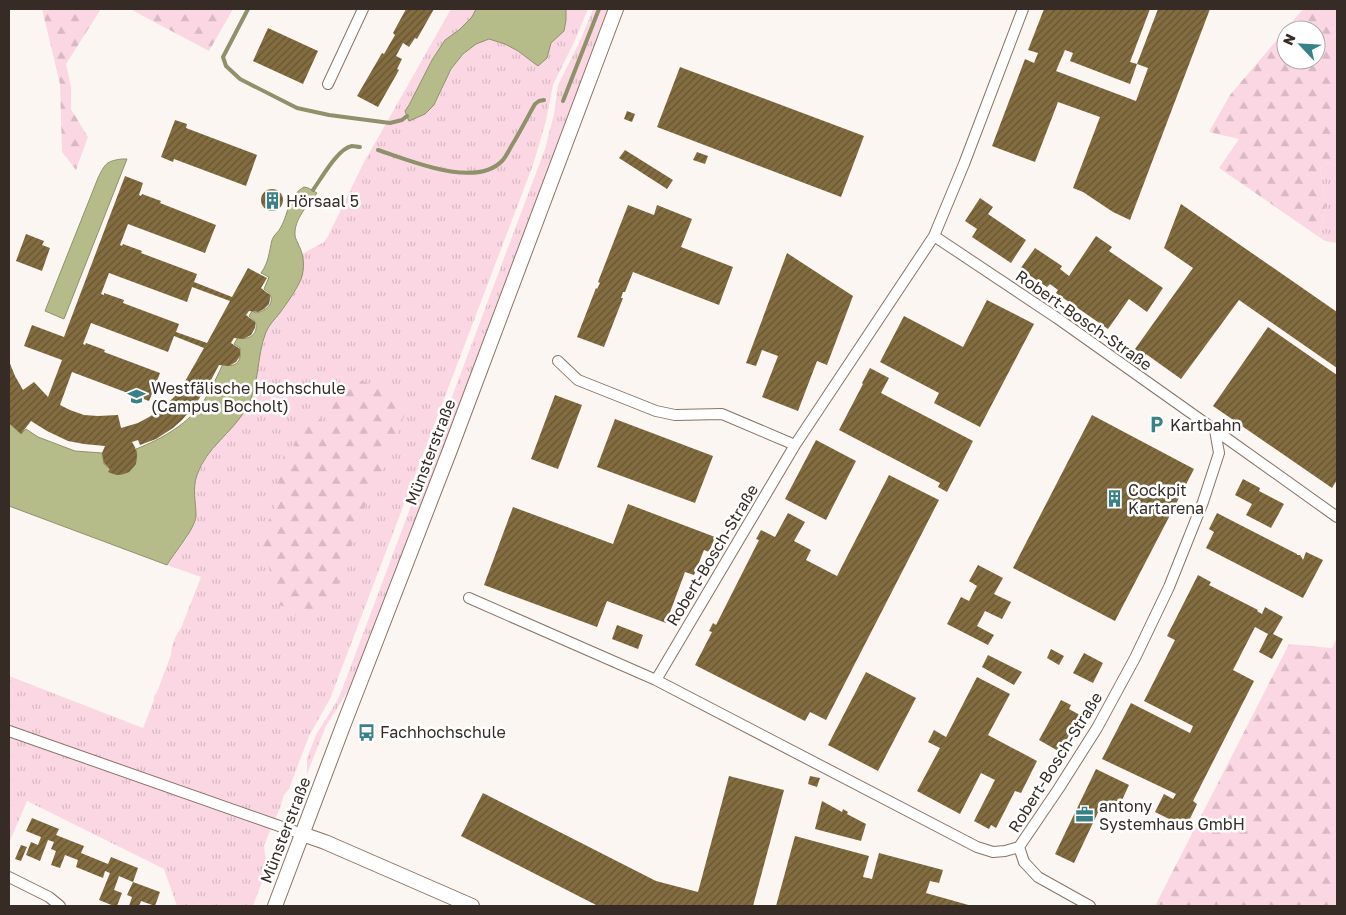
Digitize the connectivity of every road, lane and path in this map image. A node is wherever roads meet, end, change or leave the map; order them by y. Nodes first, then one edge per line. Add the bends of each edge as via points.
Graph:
1 (363, 9) edge
2 (616, 9) edge
3 (1022, 9) edge
4 (328, 84) dead end
5 (934, 236) junction
6 (558, 361) dead end
7 (1215, 430) junction
8 (795, 445) junction
9 (1337, 517) edge
10 (468, 598) dead end
11 (656, 680) junction
12 (9, 731) edge
13 (302, 834) junction
14 (1019, 847) junction
15 (9, 877) edge
16 (60, 906) edge
17 (275, 906) edge
18 (472, 906) edge
19 (1090, 906) edge

1 - 4 street
2 - 13 main road, Münsterstraße
3 - 5 street, Robert-Bosch-Straße
5 - 7 street, Robert-Bosch-Straße
5 - 8 street, Robert-Bosch-Straße
6 - 8 street via 578,380 656,411 675,415 722,414
7 - 9 street, Robert-Bosch-Straße
7 - 14 street, Robert-Bosch-Straße via 1219,453 1169,587 1097,728
8 - 11 street, Robert-Bosch-Straße
10 - 11 street, Robert-Bosch-Straße
11 - 14 street, Robert-Bosch-Straße via 977,847 993,852
12 - 13 street
13 - 17 main road, Münsterstraße
13 - 18 main road
14 - 19 street via 1024,862 1038,878
15 - 16 street

